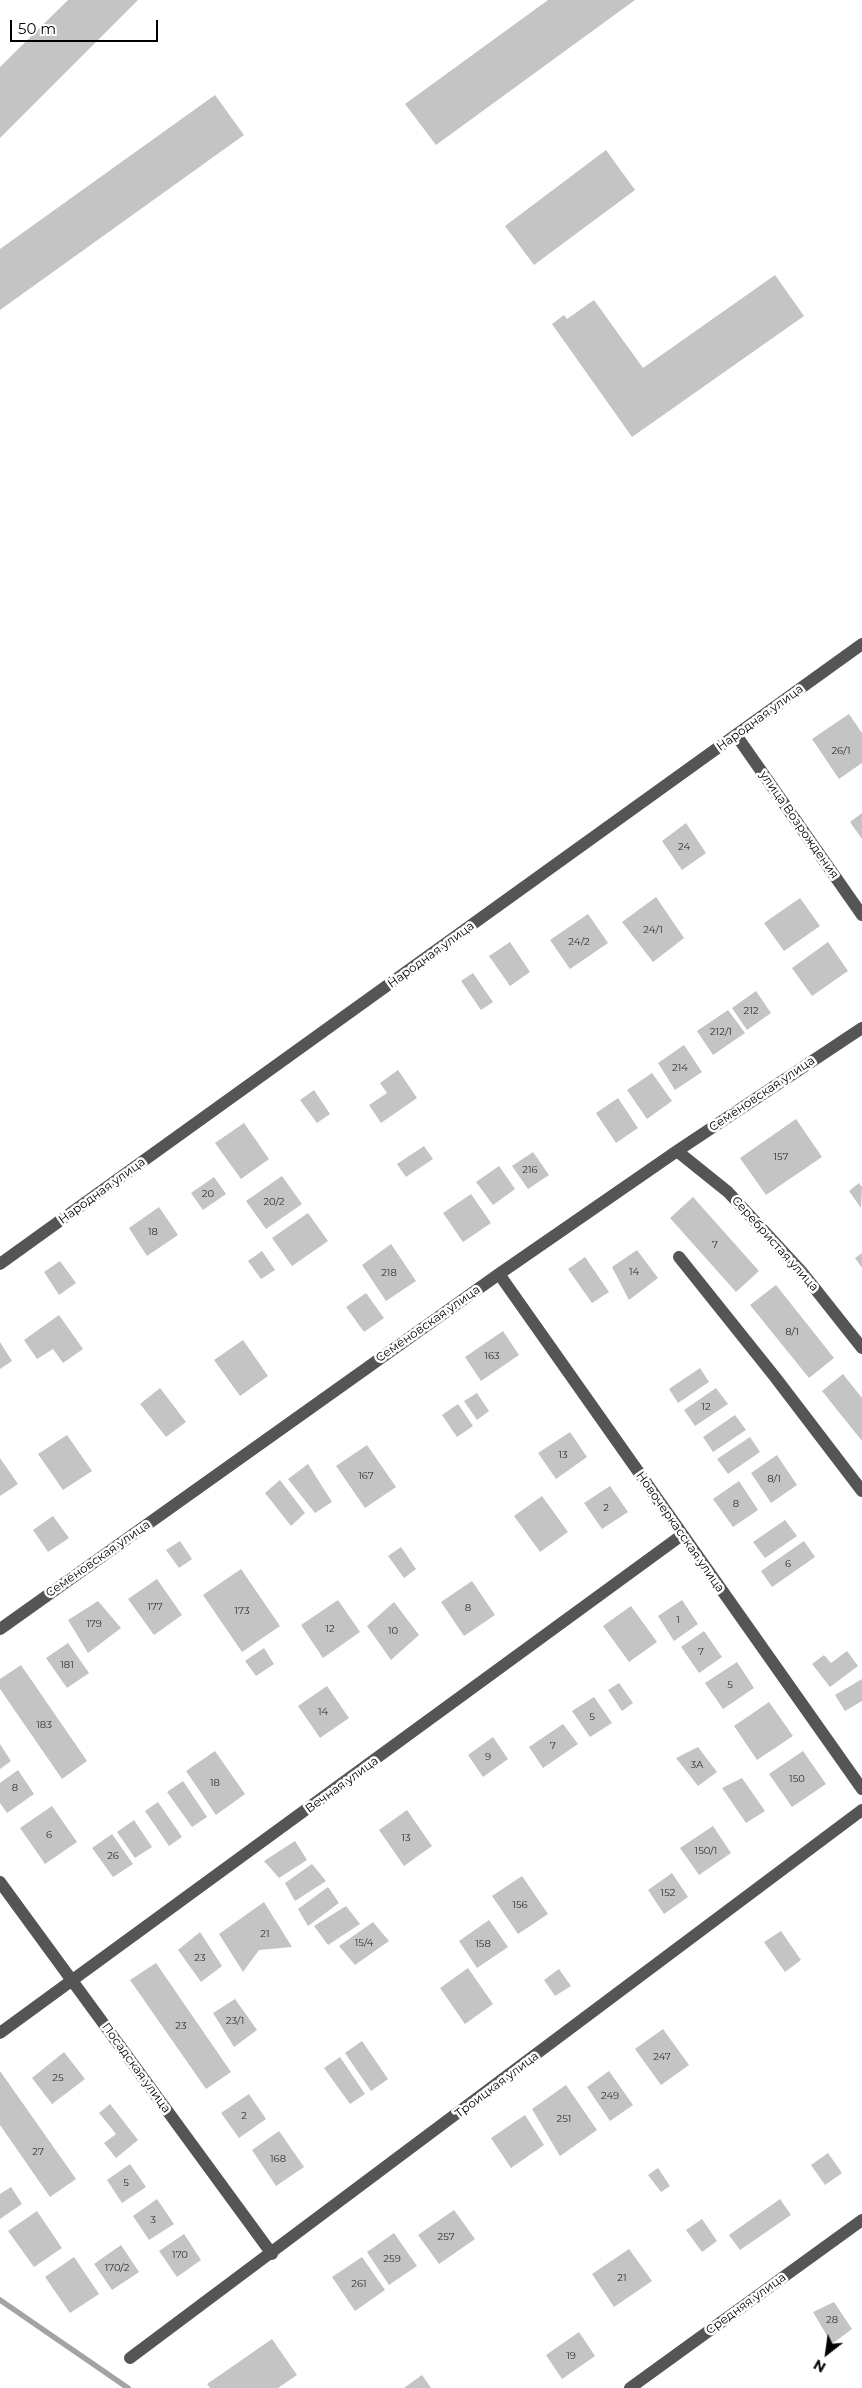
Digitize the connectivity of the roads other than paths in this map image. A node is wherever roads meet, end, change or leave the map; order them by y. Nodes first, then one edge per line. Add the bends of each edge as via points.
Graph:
1 (862, 644) edge
2 (736, 735) junction
3 (862, 915) edge
4 (862, 1028) edge
5 (678, 1150) junction
6 (679, 1257) dead end
7 (0, 1264) edge
8 (499, 1274) junction
9 (862, 1348) edge
10 (862, 1491) edge
11 (682, 1535) junction
12 (0, 1628) edge
13 (862, 1789) edge
14 (862, 1810) edge
15 (0, 1882) edge
16 (72, 1982) junction
17 (0, 2033) edge
18 (862, 2220) edge
19 (272, 2254) junction
20 (130, 2358) dead end
21 (630, 2388) edge

1 - 2 street, Народная улица
2 - 3 street, улица Возрождения
2 - 7 street, Народная улица
4 - 5 street, Семёновская улица
5 - 8 street, Семёновская улица
5 - 9 street, Серебристая улица via 728,1192 795,1264
6 - 10 street
8 - 11 street, Новочеркасская улица
8 - 12 street, Семёновская улица
11 - 13 street, Новочеркасская улица
11 - 16 street, Вечная улица
14 - 19 street, Троицкая улица
15 - 16 street, Посадская улица
16 - 17 street, Вечная улица
16 - 19 street, Посадская улица
18 - 21 street, Средняя улица
19 - 20 street, Троицкая улица

